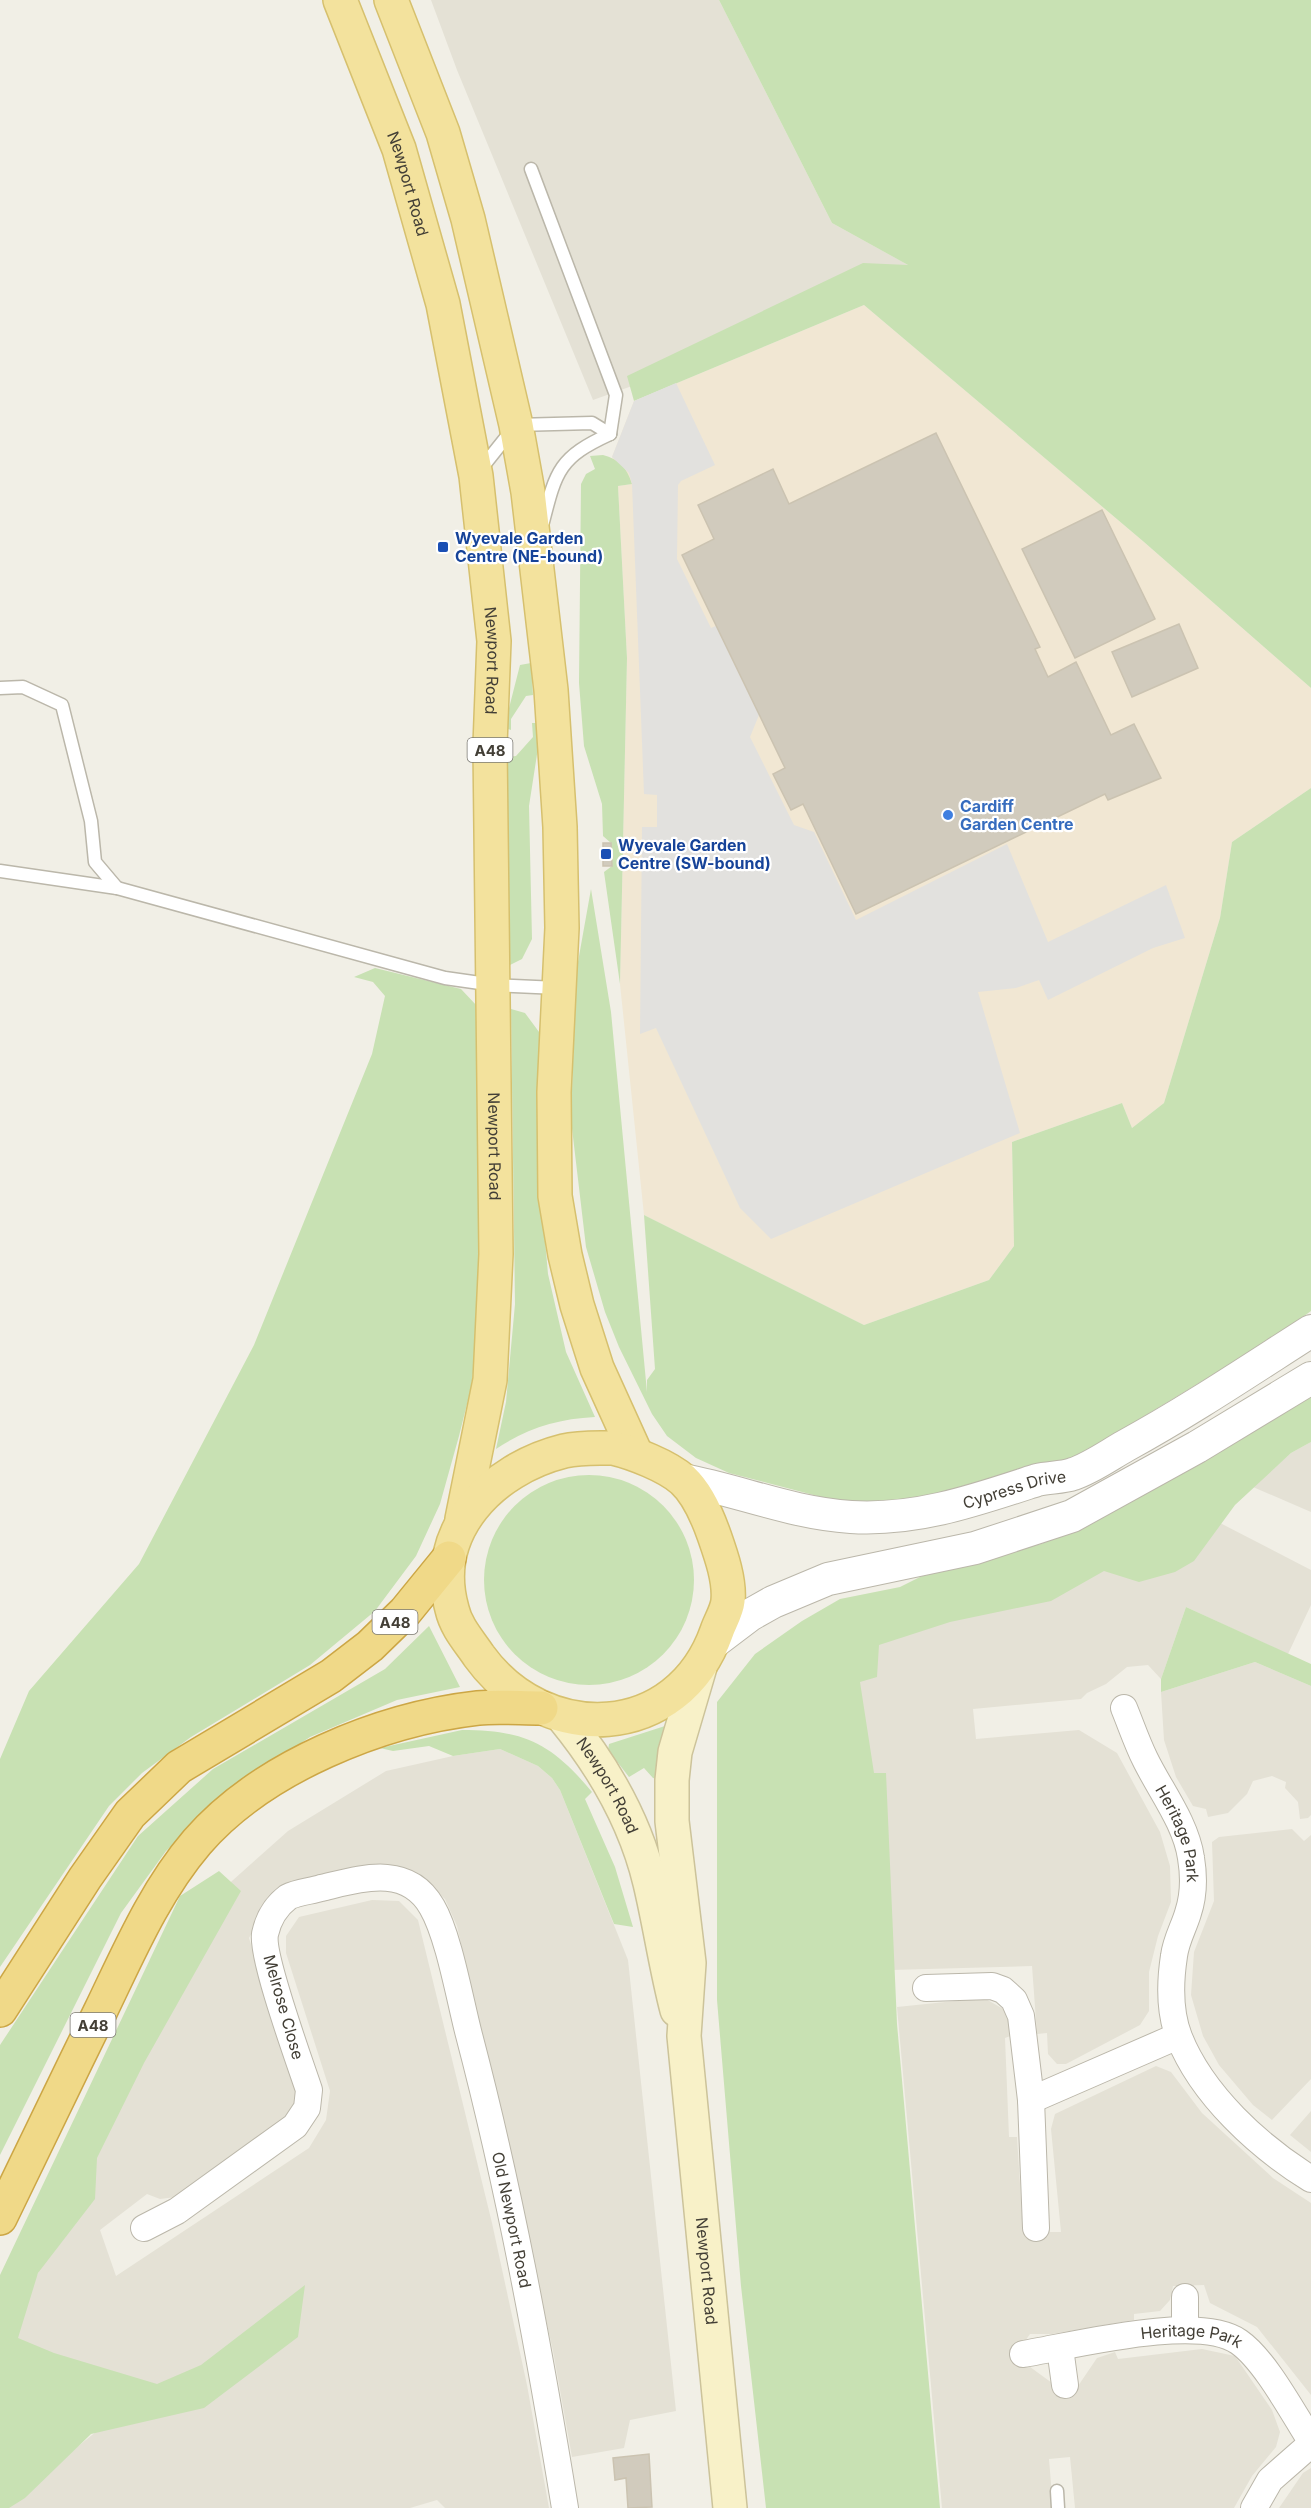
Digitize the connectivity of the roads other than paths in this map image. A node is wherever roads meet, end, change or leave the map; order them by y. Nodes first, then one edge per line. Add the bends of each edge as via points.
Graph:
1 (340, 0) edge
2 (391, 0) edge
3 (531, 169) dead end
4 (516, 425) junction
5 (610, 434) junction
6 (476, 476) junction
7 (536, 548) junction
8 (0, 688) edge
9 (0, 871) edge
10 (117, 888) junction
11 (494, 985) junction
12 (559, 988) junction
13 (1311, 1331) edge
14 (1311, 1378) edge
15 (636, 1454) junction
16 (683, 1480) junction
17 (462, 1519) junction
18 (449, 1558) junction
19 (707, 1655) junction
20 (1124, 1708) dead end
21 (552, 1712) junction
22 (443, 1937) joint
23 (926, 1988) dead end
24 (0, 2010) edge
25 (684, 2036) junction
26 (1178, 2036) junction
27 (1031, 2100) junction
28 (1311, 2179) edge
29 (0, 2218) edge
30 (144, 2228) dead end
31 (1036, 2228) dead end
32 (1185, 2297) dead end
33 (1185, 2329) junction
34 (1060, 2348) junction
35 (1023, 2354) dead end
36 (1065, 2385) dead end
37 (1311, 2443) edge
38 (1057, 2492) dead end
39 (565, 2508) edge
40 (730, 2508) edge
41 (1058, 2508) edge
42 (1254, 2508) edge

1 - 6 main road, Newport Road / A48 via 399,149 431,260
2 - 4 main road via 443,133 487,294
3 - 5 lane via 616,395
4 - 5 lane via 592,423
4 - 6 lane
4 - 7 main road
5 - 7 lane via 579,448 565,461 554,484
6 - 11 main road, Newport Road / A48 via 494,641 490,745
7 - 12 main road via 560,827
8 - 10 lane via 23,687 62,705 91,821 95,862
9 - 10 lane
10 - 11 lane via 445,978
11 - 12 lane
11 - 17 main road, Newport Road / A48 via 496,1254 490,1380
12 - 15 main road via 555,1184 565,1255 597,1368
13 - 16 street, Cypress Drive via 1168,1423 1074,1474 1040,1480 956,1507 890,1516 832,1515 776,1505
14 - 19 street via 1072,1516 975,1548 828,1579 766,1606
15 - 16 main road
15 - 17 main road via 613,1448 585,1449 540,1459 485,1492
16 - 19 main road via 710,1524 725,1577 728,1602
17 - 18 main road
18 - 21 main road via 450,1600 460,1628 499,1676
18 - 24 highway, A48 via 405,1612 370,1646 331,1676 179,1767 130,1814
19 - 21 main road via 669,1697 642,1712 604,1721
19 - 25 main road, Newport Road via 675,1752 672,1780 672,1821 689,1963
20 - 26 street, Heritage Park via 1191,1856 1194,1883 1189,1911 1175,1947 1171,1977 1171,2005
21 - 25 main road, Newport Road via 597,1760 631,1825 650,1884 664,1962
21 - 29 highway, A48 via 480,1708 373,1731 318,1754 228,1813 198,1841 172,1875 138,1934
22 - 30 street, Melrose Close via 432,1906 416,1889 396,1878 369,1876 289,1896 274,1912 265,1936 268,1960 309,2090 307,2108 295,2126 177,2211
22 - 39 street, Old Newport Road via 505,2180
23 - 27 street via 992,1986 1014,2000 1021,2016
25 - 40 main road, Newport Road
26 - 27 street
26 - 28 street, Heritage Park via 1218,2098 1248,2130
27 - 31 street
32 - 33 street
33 - 34 street, Heritage Park
33 - 37 street, Heritage Park via 1220,2333 1239,2342 1254,2356
34 - 35 street, Heritage Park
34 - 36 street
37 - 42 street, Heritage Park via 1270,2480
38 - 41 lane

